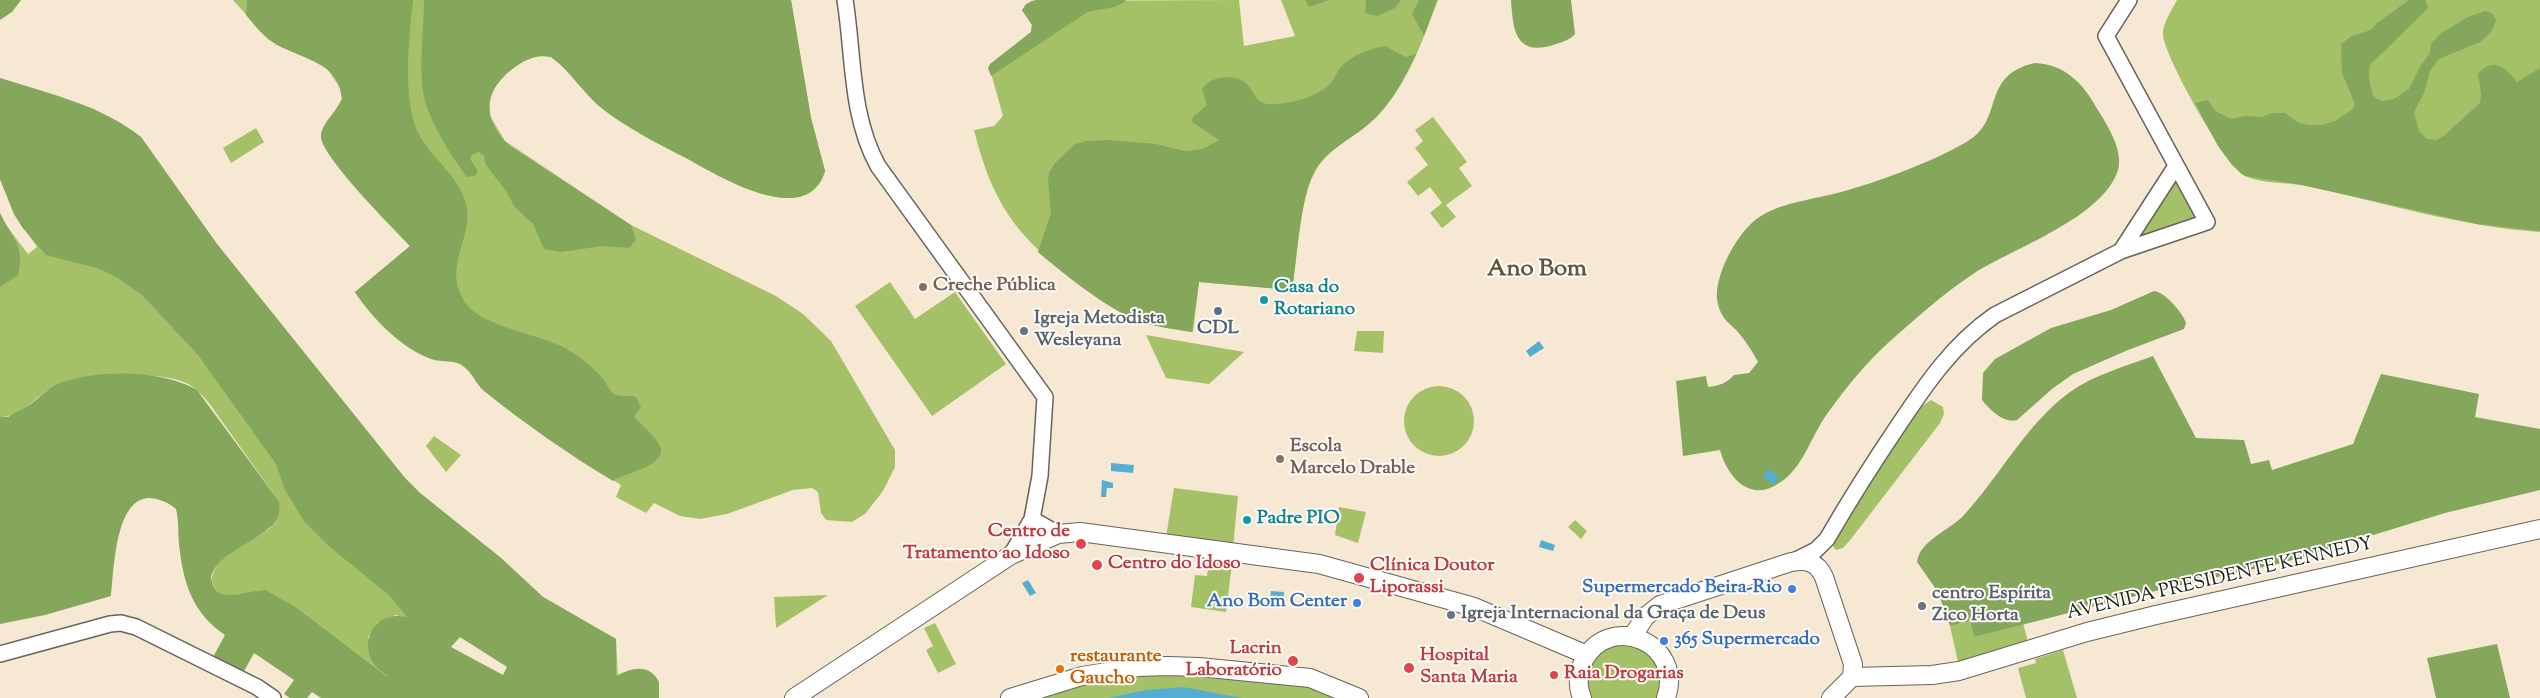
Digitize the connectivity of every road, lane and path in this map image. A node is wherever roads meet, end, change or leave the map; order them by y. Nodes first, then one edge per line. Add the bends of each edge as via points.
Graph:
1 (845, 0) edge
2 (2129, 0) edge
3 (2176, 166) junction
4 (2120, 251) junction
5 (1032, 519) junction
6 (2540, 528) edge
7 (1832, 531) junction
8 (1058, 534) junction
9 (1011, 555) junction
10 (1791, 562) junction
11 (1822, 574) junction
12 (1632, 637) junction
13 (0, 654) edge
14 (1587, 656) junction
15 (1852, 676) junction
16 (273, 698) edge
17 (794, 698) edge
18 (1010, 698) edge
19 (1359, 698) edge
20 (1582, 698) edge
21 (1666, 698) edge
22 (1831, 698) edge

1 - 5 street via 859,116 870,151 1045,397 1040,476
2 - 3 street via 2106,36
3 - 4 street
3 - 4 street via 2207,222
4 - 7 street via 1995,315 1964,339 1944,360 1917,398
5 - 8 street
5 - 9 street
6 - 15 main road, AVENIDA PRESIDENTE KENNEDY via 2156,615 2087,632 1959,671
7 - 10 street via 1820,547
7 - 11 street
8 - 9 main road
8 - 14 main road via 1088,532 1319,564 1474,607
9 - 17 main road
10 - 11 main road via 1812,562
10 - 12 main road via 1660,605 1645,617
11 - 15 main road via 1853,664
12 - 14 main road via 1607,640
12 - 21 main road via 1654,647 1664,660 1669,676
13 - 16 street via 110,624 125,624
14 - 20 main road via 1579,678
15 - 22 main road
18 - 19 main road via 1082,676 1168,666 1310,678

